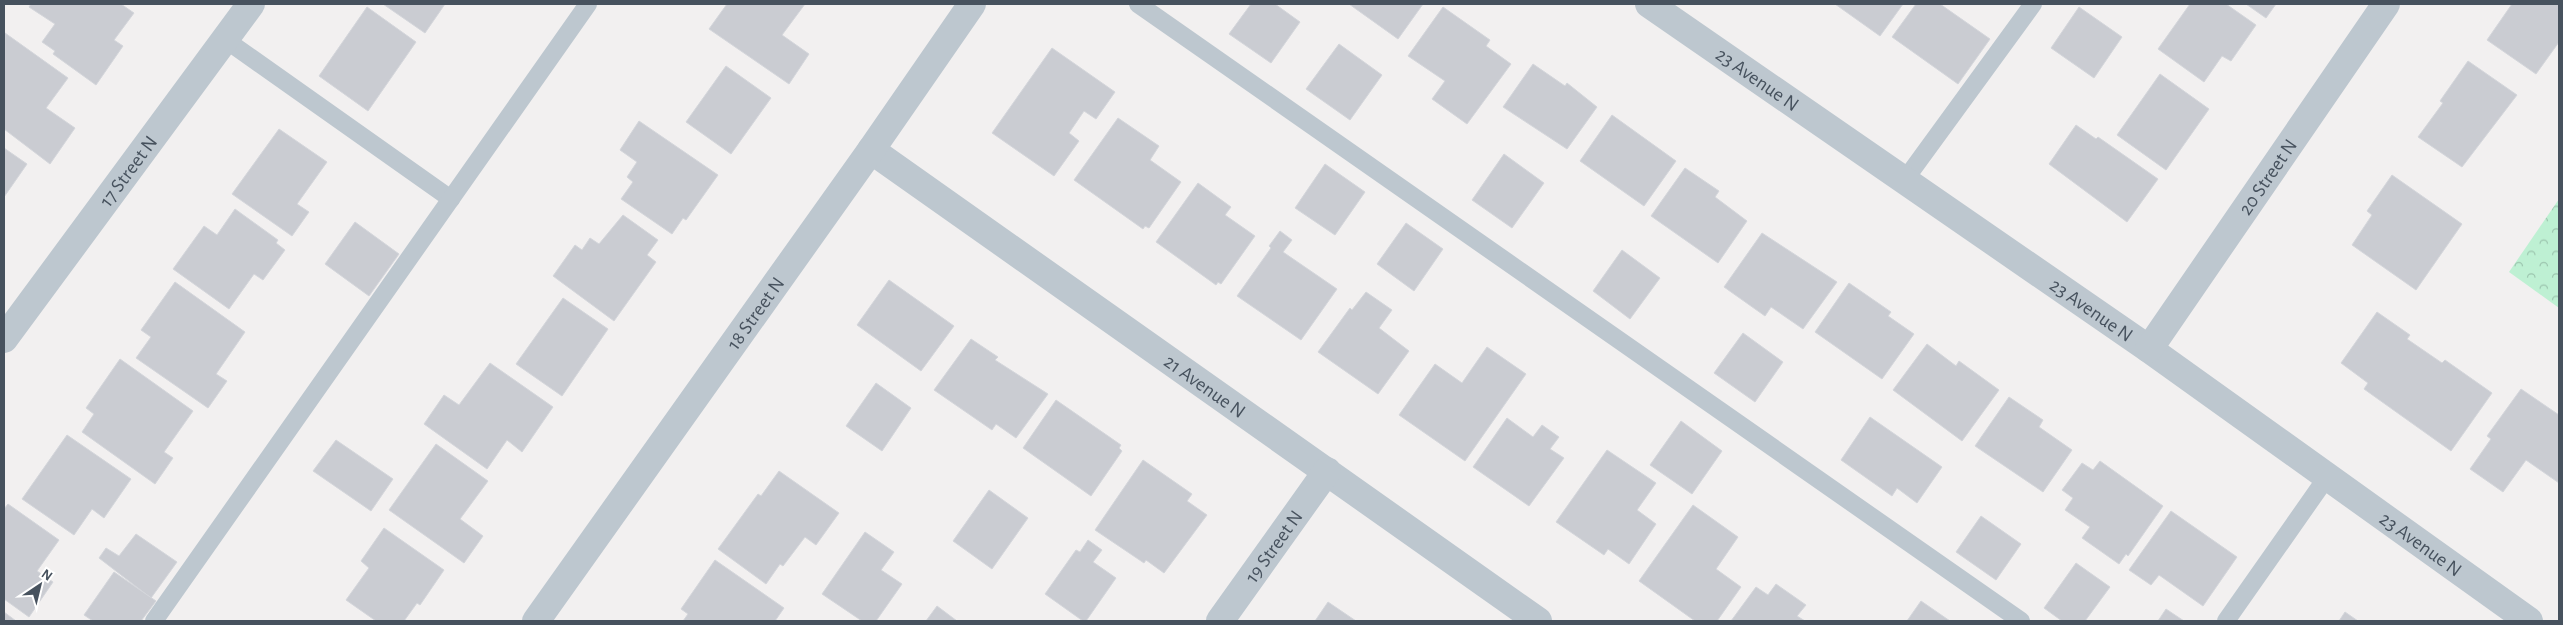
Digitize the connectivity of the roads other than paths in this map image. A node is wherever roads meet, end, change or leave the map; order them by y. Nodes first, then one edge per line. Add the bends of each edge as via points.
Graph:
1 (251, 4) edge
2 (588, 4) edge
3 (972, 4) edge
4 (1138, 4) edge
5 (1649, 4) edge
6 (2033, 4) edge
7 (2386, 4) edge
8 (226, 40) junction
9 (871, 150) junction
10 (1904, 180) junction
11 (451, 199) junction
12 (6, 332) edge
13 (2149, 349) junction
14 (1327, 471) junction
15 (2327, 477) junction
16 (154, 621) edge
17 (536, 621) edge
18 (1220, 621) edge
19 (1538, 621) edge
20 (2021, 621) edge
21 (2226, 621) edge
22 (2529, 621) edge

1 - 8 street, 17 Street N
2 - 11 lane
3 - 9 street, 18 Street N
4 - 20 lane
5 - 10 street, 23 Avenue N
6 - 10 lane
7 - 13 street, 20 Street N
8 - 11 lane
8 - 12 street, 17 Street N
9 - 14 street, 21 Avenue N
9 - 17 street, 18 Street N
10 - 13 street, 23 Avenue N
11 - 16 lane
13 - 15 street, 23 Avenue N
14 - 18 street, 19 Street N
14 - 19 street, 21 Avenue N
15 - 21 lane
15 - 22 street, 23 Avenue N

